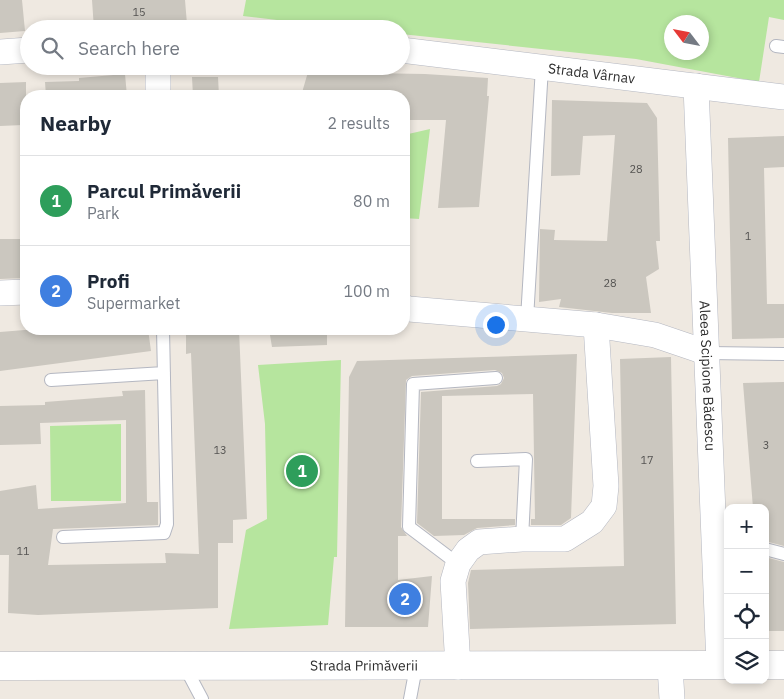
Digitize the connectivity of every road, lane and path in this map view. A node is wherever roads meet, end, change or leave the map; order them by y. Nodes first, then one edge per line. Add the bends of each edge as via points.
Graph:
1 (20, 51) edge
2 (410, 51) edge
3 (0, 52) edge
4 (542, 67) junction
5 (158, 75) edge
6 (696, 86) junction
7 (158, 90) edge
8 (784, 97) edge
9 (20, 292) edge
10 (0, 293) edge
11 (410, 309) edge
12 (527, 319) junction
13 (596, 325) junction
14 (163, 335) edge
15 (708, 353) junction
16 (784, 354) edge
17 (164, 372) junction
18 (496, 378) dead end
19 (51, 380) dead end
20 (477, 461) dead end
21 (63, 537) dead end
22 (721, 537) edge
23 (522, 539) junction
24 (769, 550) edge
25 (784, 554) edge
26 (458, 564) junction
27 (724, 665) edge
28 (769, 665) edge
29 (784, 665) edge
30 (0, 666) edge
31 (670, 666) junction
32 (185, 667) junction
33 (416, 667) junction
34 (458, 667) junction
35 (202, 699) edge
36 (410, 699) edge
37 (672, 699) edge

1 - 3 street
2 - 4 street, Strada Vârnav
4 - 6 street, Strada Vârnav
4 - 12 lane
5 - 7 street
6 - 8 street, Strada Vârnav
6 - 15 street, Aleea Scipione Bădescu
9 - 10 street
11 - 12 street
12 - 13 street
13 - 15 street via 655,335
13 - 23 street via 606,486 604,506 592,522 565,539
14 - 17 lane
15 - 16 lane
15 - 22 street, Aleea Scipione Bădescu
17 - 19 lane
17 - 21 lane via 167,524 164,533
18 - 26 lane via 413,384 410,527
20 - 23 lane via 526,459
22 - 27 street, Aleea Scipione Bădescu
23 - 26 street via 479,542
24 - 25 lane
26 - 34 street via 453,581
27 - 31 main road, Strada Primăverii
28 - 29 main road
30 - 32 main road, Strada Primăverii
31 - 34 main road, Strada Primăverii
31 - 37 street
32 - 33 main road, Strada Primăverii
32 - 35 lane
33 - 34 main road, Strada Primăverii
33 - 36 lane

